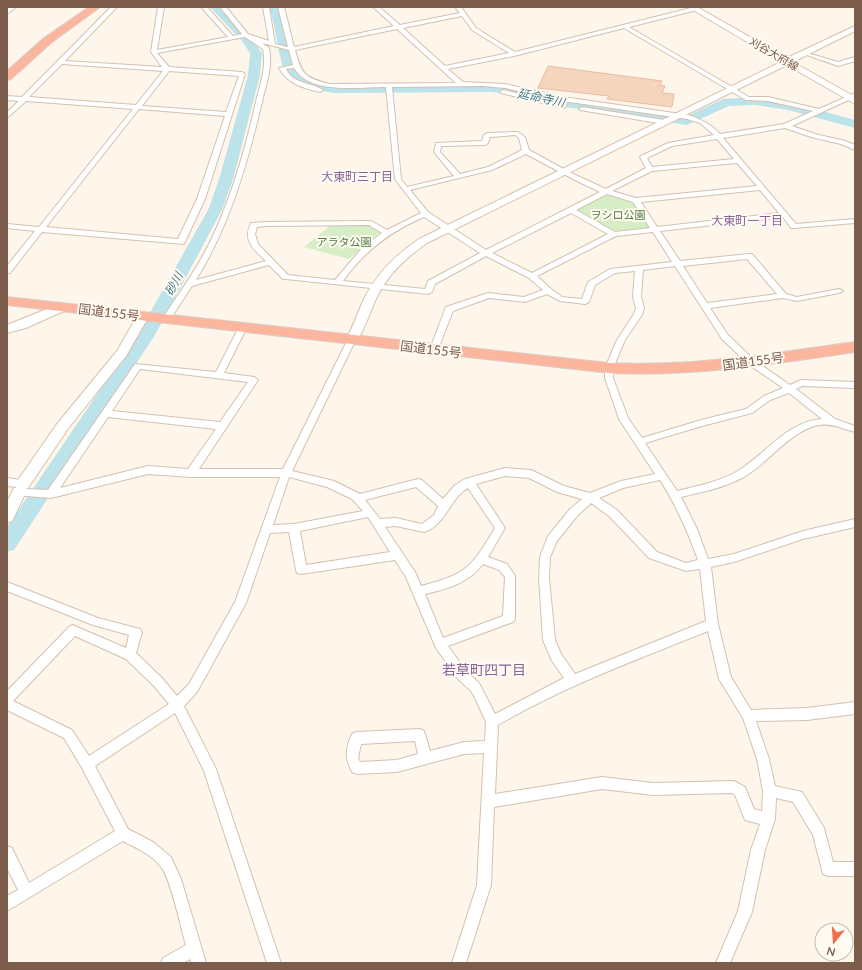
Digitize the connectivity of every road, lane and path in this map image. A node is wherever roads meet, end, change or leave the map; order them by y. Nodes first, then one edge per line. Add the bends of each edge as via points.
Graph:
1 (13, 7) edge
2 (94, 7) edge
3 (114, 7) edge
4 (161, 7) edge
5 (204, 7) edge
6 (223, 7) edge
7 (266, 7) edge
8 (281, 7) edge
9 (376, 7) edge
10 (458, 7) edge
11 (694, 8) edge
12 (7, 12) edge
13 (464, 14) junction
14 (400, 27) junction
15 (625, 27) junction
16 (855, 28) edge
17 (242, 35) junction
18 (232, 38) junction
19 (274, 45) junction
20 (290, 49) junction
21 (154, 52) junction
22 (806, 53) junction
23 (514, 54) junction
24 (855, 59) edge
25 (786, 61) junction
26 (60, 62) junction
27 (7, 66) edge
28 (296, 66) junction
29 (446, 68) junction
30 (167, 69) junction
31 (7, 77) edge
32 (320, 84) junction
33 (389, 88) junction
34 (461, 88) junction
35 (314, 89) junction
36 (732, 89) junction
37 (7, 98) edge
38 (853, 98) edge
39 (24, 99) junction
40 (577, 105) junction
41 (138, 107) junction
42 (819, 111) junction
43 (229, 114) junction
44 (7, 116) edge
45 (678, 116) junction
46 (665, 122) junction
47 (786, 126) junction
48 (718, 135) junction
49 (855, 148) edge
50 (526, 151) junction
51 (739, 161) junction
52 (650, 169) junction
53 (562, 172) junction
54 (458, 176) junction
55 (762, 188) junction
56 (406, 189) junction
57 (605, 193) junction
58 (636, 200) junction
59 (571, 210) junction
60 (425, 214) junction
61 (783, 215) junction
62 (855, 221) edge
63 (7, 226) edge
64 (40, 229) junction
65 (446, 229) junction
66 (655, 230) junction
67 (386, 232) junction
68 (614, 234) junction
69 (486, 253) junction
70 (271, 262) junction
71 (678, 265) junction
72 (639, 269) junction
73 (7, 271) edge
74 (532, 276) junction
75 (337, 283) junction
76 (188, 286) junction
77 (376, 287) junction
78 (548, 291) junction
79 (839, 291) dead end
80 (783, 296) junction
81 (7, 301) edge
82 (705, 306) junction
83 (62, 307) junction
84 (144, 316) junction
85 (166, 319) junction
86 (243, 327) junction
87 (7, 329) edge
88 (352, 339) junction
89 (855, 347) edge
90 (434, 349) junction
91 (751, 362) junction
92 (609, 368) junction
93 (219, 375) junction
94 (855, 385) edge
95 (790, 389) junction
96 (105, 412) junction
97 (830, 421) junction
98 (223, 426) junction
99 (855, 429) edge
100 (639, 442) junction
101 (191, 473) junction
102 (286, 473) junction
103 (661, 476) junction
104 (7, 482) edge
105 (469, 482) junction
106 (21, 490) junction
107 (50, 494) junction
108 (675, 495) junction
109 (590, 497) junction
110 (358, 498) junction
111 (444, 505) junction
112 (7, 517) edge
113 (374, 518) junction
114 (855, 523) edge
115 (294, 528) junction
116 (266, 529) junction
117 (397, 555) junction
118 (481, 560) junction
119 (705, 564) junction
120 (7, 586) edge
121 (417, 592) junction
122 (712, 624) junction
123 (440, 644) junction
124 (130, 655) junction
125 (573, 681) junction
126 (7, 700) edge
127 (7, 704) edge
128 (177, 705) junction
129 (855, 708) edge
130 (748, 716) junction
131 (492, 722) junction
132 (491, 747) junction
133 (425, 757) junction
134 (87, 764) junction
135 (770, 790) junction
136 (489, 802) junction
137 (768, 819) junction
138 (123, 834) junction
139 (7, 853) edge
140 (855, 870) edge
141 (26, 892) junction
142 (7, 904) edge
143 (195, 948) junction
144 (168, 963) edge
145 (199, 963) edge
146 (274, 963) edge
147 (459, 963) edge
148 (723, 963) edge

1 - 12 street
2 - 27 highway via 45,37
2 - 31 highway via 48,40
3 - 26 street
4 - 21 street
5 - 18 street
6 - 17 street
7 - 19 street
8 - 20 street
9 - 14 street
10 - 13 street
11 - 15 street
11 - 25 street, 刈谷大府線
13 - 14 street
13 - 23 street via 474,29
14 - 20 street
14 - 29 street
15 - 23 street
15 - 36 street
16 - 22 street
17 - 18 street
17 - 19 street
17 - 76 street via 266,48 268,57 258,110 222,225
18 - 21 street
19 - 20 street
20 - 28 street
21 - 30 street
22 - 24 street via 838,64
22 - 25 street
23 - 29 street
25 - 36 street
25 - 38 street, 刈谷大府線
26 - 30 street
26 - 39 street
28 - 32 street via 303,77
28 - 35 street via 282,68 294,82
29 - 34 street
30 - 41 street
30 - 43 street via 242,74
32 - 33 street
32 - 35 street
33 - 34 street
33 - 35 street via 340,93
33 - 56 street via 398,179
34 - 40 street via 505,86
36 - 42 street via 748,99 774,100
36 - 45 street
37 - 39 street
38 - 42 street
39 - 41 street
39 - 44 street
40 - 45 street
40 - 46 street
41 - 43 street
41 - 64 street
42 - 47 street
43 - 64 street via 201,199 181,242
45 - 46 street
45 - 48 street via 702,122
46 - 53 street
47 - 48 street
47 - 49 street via 808,135 844,142
48 - 51 street
48 - 52 street via 670,144 643,157
50 - 53 street
50 - 54 street via 490,169
50 - 54 street via 522,137 516,133 487,134 485,142 438,144 437,152
51 - 52 street
51 - 55 street
52 - 57 street
53 - 57 street
53 - 65 street
54 - 56 street
55 - 58 street
55 - 61 street
56 - 60 street
57 - 58 street
57 - 59 street
58 - 66 street
59 - 68 street
59 - 69 street
60 - 65 street
60 - 67 street
61 - 62 street via 794,226
61 - 66 street
63 - 64 street
64 - 73 street
65 - 69 street
65 - 77 street via 410,250 384,274
66 - 68 street
66 - 71 street
67 - 70 street via 371,223 254,225 251,234 254,245
67 - 75 street via 352,261
68 - 74 street
69 - 74 street
69 - 77 street via 431,283 428,292
70 - 75 street via 286,277
70 - 76 street
71 - 72 street
71 - 80 street via 749,256
71 - 82 street
72 - 78 street via 613,271 591,284 585,302 560,299
72 - 92 street via 636,299 640,308 621,340
74 - 78 street
75 - 77 street
76 - 85 street
77 - 88 street via 360,328
78 - 90 street via 525,300 488,295 449,309
79 - 80 street via 797,298
80 - 82 street
81 - 83 highway, 国道155号
82 - 91 street via 725,337
83 - 84 highway, 国道155号
83 - 87 street
84 - 85 highway, 国道155号
84 - 106 street via 122,353 62,427
85 - 86 highway, 国道155号
86 - 88 highway, 国道155号
86 - 93 street
88 - 90 highway, 国道155号
88 - 102 street
89 - 91 highway, 国道155号
90 - 92 highway, 国道155号
91 - 92 highway, 国道155号 via 689,369
91 - 95 street
92 - 100 street via 609,378 616,401
93 - 96 street via 138,366
93 - 98 street via 254,380
94 - 95 street via 802,384
95 - 97 street
95 - 100 street via 768,398 749,411
96 - 98 street
96 - 107 street
97 - 99 street
97 - 108 street via 818,422 793,433 740,475
98 - 101 street
100 - 103 street
101 - 102 street
101 - 107 street via 148,470
102 - 110 street via 330,484
102 - 116 street
103 - 108 street
103 - 109 street via 621,485
104 - 106 street
105 - 109 street via 505,472 531,474 561,489
105 - 111 street via 459,488
105 - 118 street via 500,528
106 - 107 street
106 - 112 street
108 - 119 street via 692,529
109 - 119 street via 613,513 653,555 686,567
109 - 125 street via 552,539 545,557 544,578 549,640 556,657
110 - 111 street via 418,483
110 - 113 street
111 - 113 street via 438,518 424,528
113 - 115 street
113 - 117 street
114 - 119 street via 803,535 734,558
115 - 116 street
115 - 117 street via 301,570
116 - 128 street via 240,604 192,688
117 - 121 street via 411,575
118 - 121 street via 469,572 439,586
118 - 123 street via 502,567 510,576 509,619
119 - 122 street
120 - 124 street via 97,622 136,632
121 - 123 street
122 - 125 street
122 - 130 street via 725,679
123 - 131 street via 462,675 480,694
124 - 126 street via 73,630
124 - 128 street
125 - 131 street
127 - 134 street via 68,734
128 - 134 street
128 - 146 street via 210,769
129 - 130 street via 807,714
130 - 135 street via 763,759
131 - 132 street
132 - 133 street via 464,748
132 - 136 street
133 - 133 street via 397,766 357,768 352,759 356,738 420,735
134 - 138 street
135 - 137 street
135 - 140 street via 797,796 819,833 828,870
136 - 137 street via 602,783 653,789 734,787 740,791 750,815
136 - 147 street via 484,886
137 - 148 street via 758,850 745,912
138 - 141 street
138 - 143 street via 148,847 166,862 174,879
139 - 141 street
141 - 142 street
143 - 144 street
143 - 145 street

